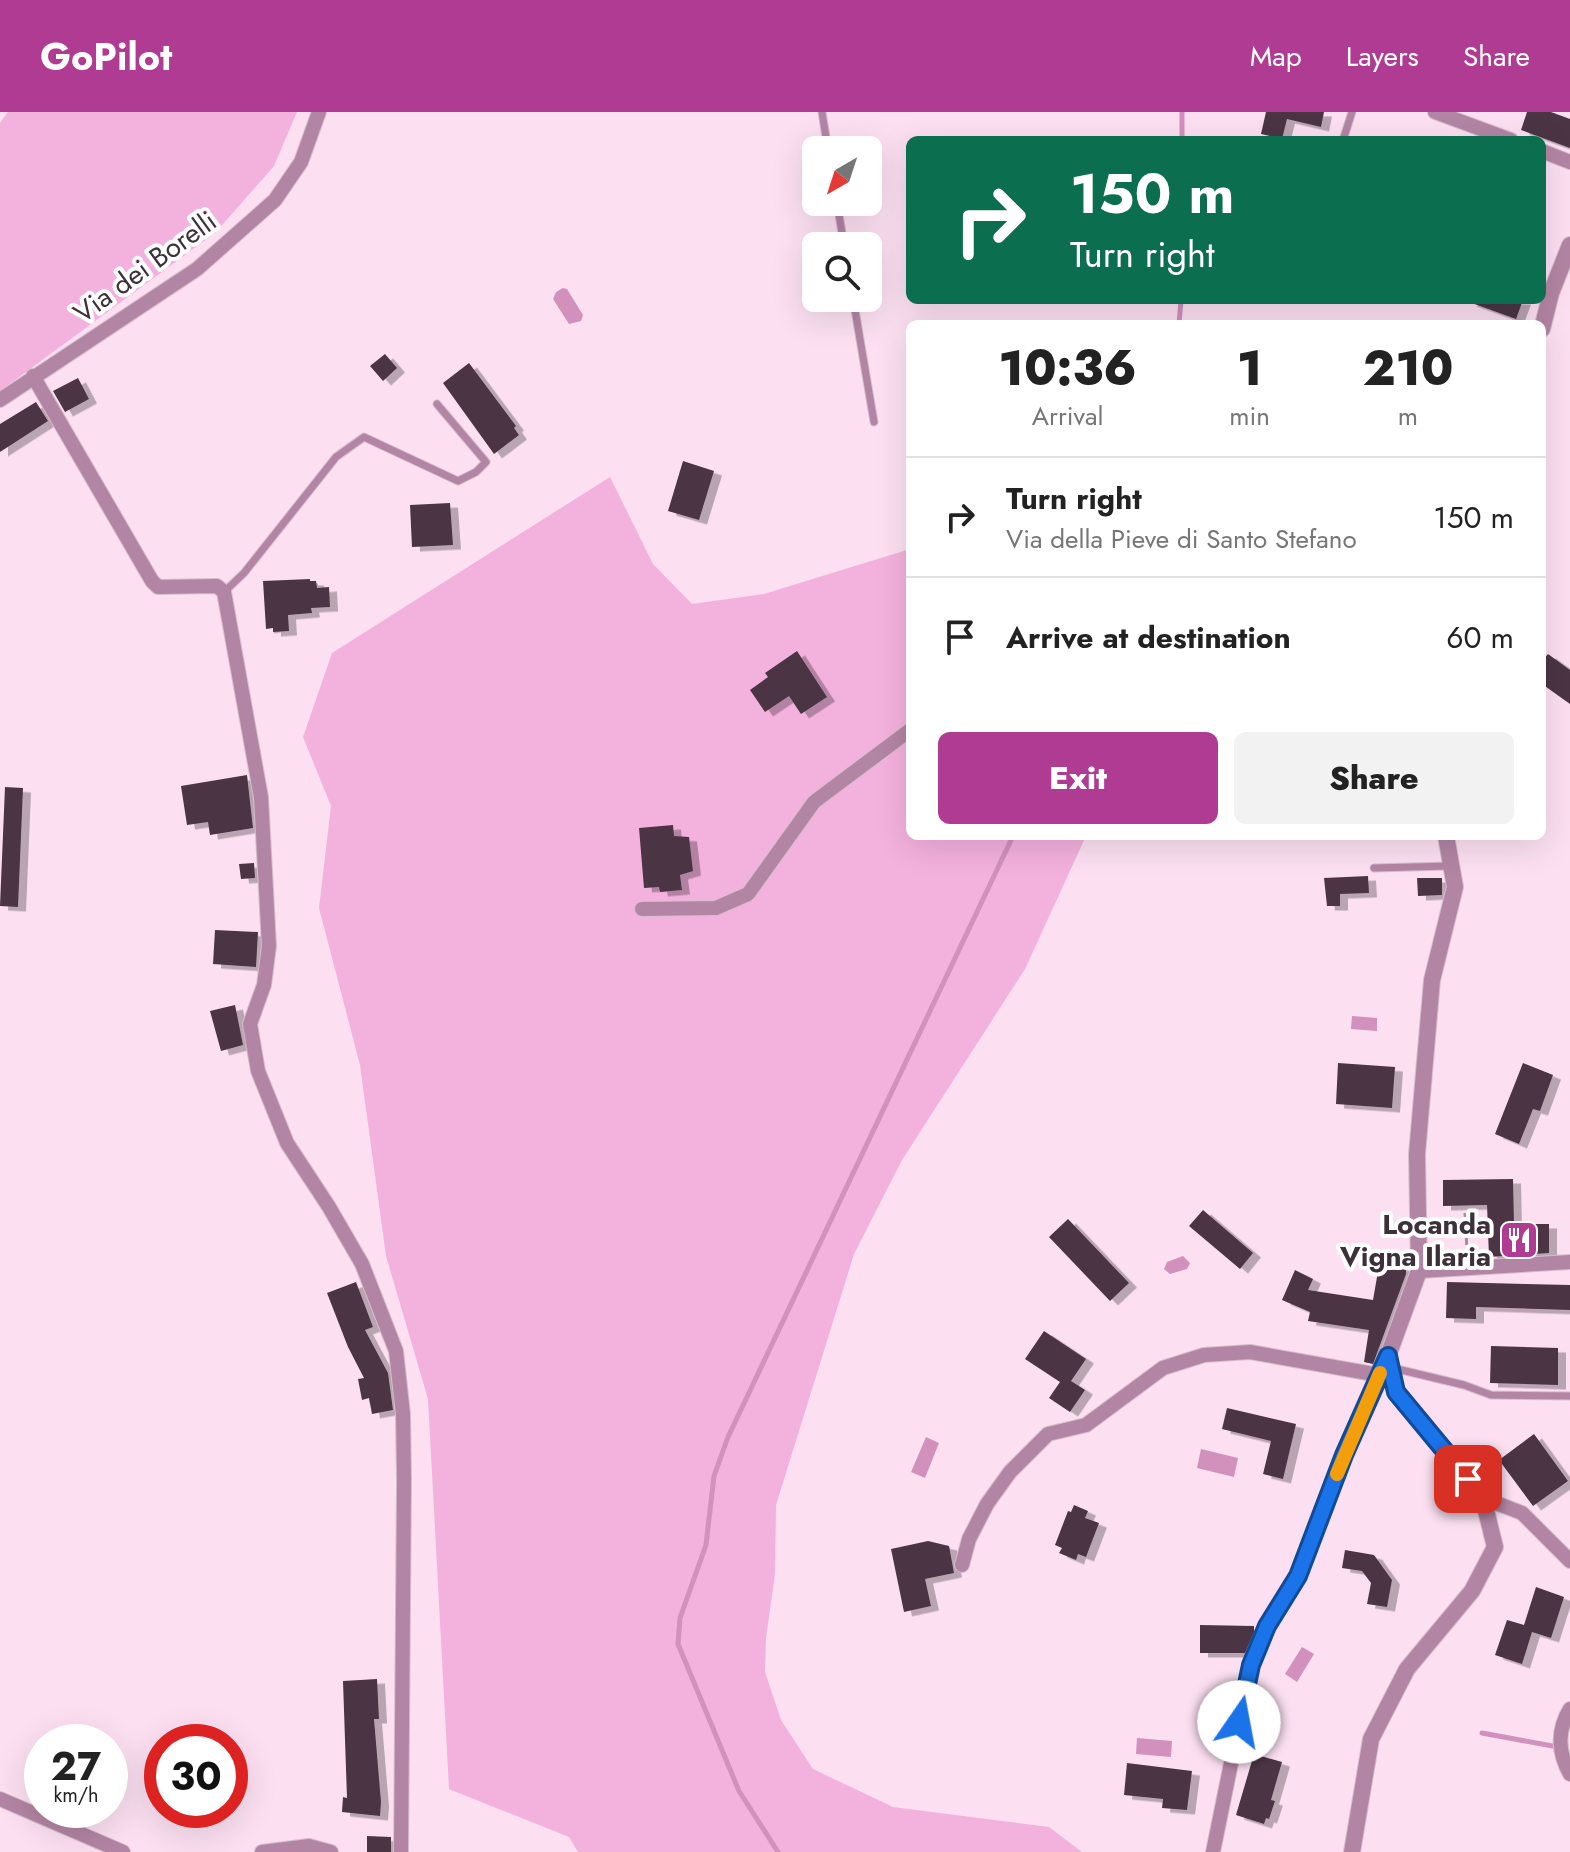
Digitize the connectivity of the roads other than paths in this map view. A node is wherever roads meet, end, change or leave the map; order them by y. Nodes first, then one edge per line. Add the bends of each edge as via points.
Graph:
1 (319, 112) edge
2 (822, 112) edge
3 (1352, 112) edge
4 (1435, 112) edge
5 (826, 136) edge
6 (1344, 136) edge
7 (1500, 136) edge
8 (1546, 153) edge
9 (1570, 162) edge
10 (1570, 245) edge
11 (855, 312) edge
12 (1544, 320) edge
13 (33, 376) junction
14 (0, 400) edge
15 (437, 404) dead end
16 (874, 422) dead end
17 (224, 592) junction
18 (906, 733) edge
19 (1447, 840) edge
20 (1452, 866) junction
21 (1374, 868) dead end
22 (642, 909) dead end
23 (1570, 1262) edge
24 (1419, 1271) junction
25 (1386, 1366) junction
26 (1570, 1396) edge
27 (1483, 1498) junction
28 (1570, 1561) edge
29 (962, 1565) dead end
30 (1570, 1709) edge
31 (1570, 1774) edge
32 (0, 1799) edge
33 (123, 1852) edge
34 (262, 1852) edge
35 (331, 1852) edge
36 (401, 1852) edge
37 (1213, 1852) edge
38 (1352, 1852) edge

1 - 13 street, Via dei Borelli via 301,162 275,200 197,269
2 - 5 lane
3 - 6 lane
4 - 7 street
8 - 9 street
10 - 12 street
11 - 16 lane
13 - 14 street, Via dei Borelli
13 - 17 street via 152,581 158,587 217,586
15 - 17 lane via 486,462 476,472 458,481 364,437 336,457
17 - 36 street via 261,797 269,946 264,985 250,1024 258,1071 287,1143 362,1264 396,1351 404,1480
18 - 22 street via 814,802 748,894 716,908
19 - 20 street
20 - 21 lane
20 - 24 street via 1455,887 1432,980 1417,1154
23 - 24 street
24 - 25 street
25 - 26 lane via 1491,1395
25 - 27 street via 1396,1392
25 - 29 street via 1250,1352 1204,1355 1163,1368 1086,1425 1048,1434 987,1504
25 - 37 street via 1344,1455 1298,1576 1267,1626 1251,1665
27 - 28 street via 1522,1513
27 - 38 street via 1495,1547 1472,1591 1407,1669 1371,1739
30 - 31 street via 1559,1749
32 - 33 street
34 - 35 street via 309,1846

